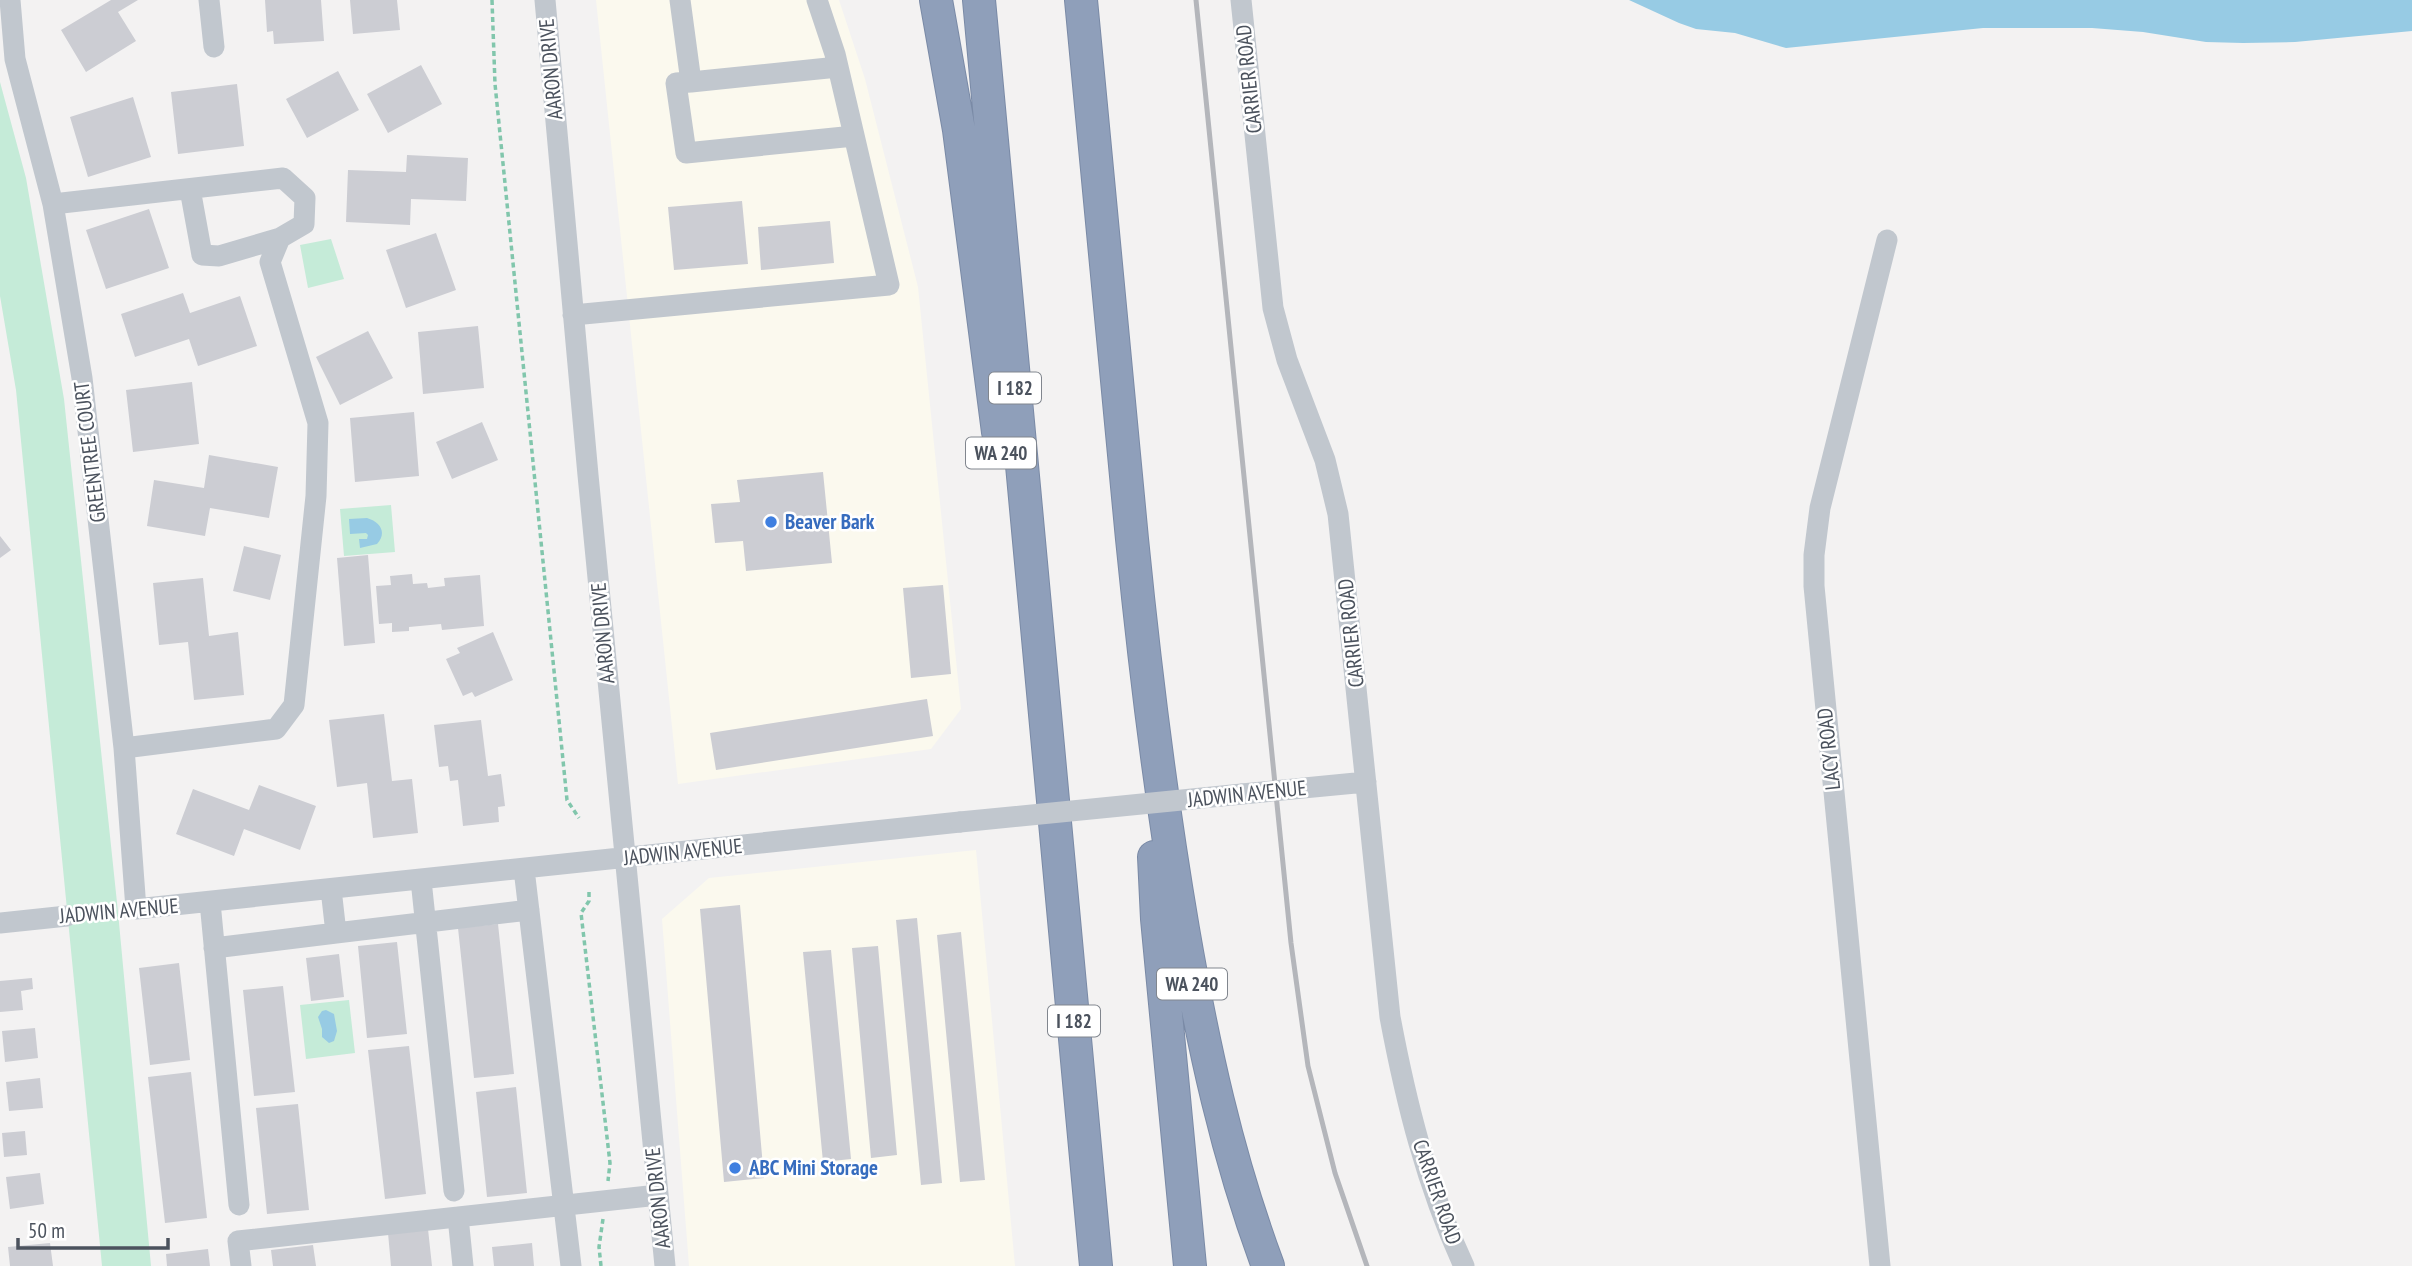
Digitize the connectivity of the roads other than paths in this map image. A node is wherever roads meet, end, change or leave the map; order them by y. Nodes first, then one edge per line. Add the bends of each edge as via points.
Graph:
1 (10, 0) edge
2 (209, 0) edge
3 (545, 0) edge
4 (680, 0) edge
5 (817, 0) edge
6 (921, 0) edge
7 (936, 0) edge
8 (979, 0) edge
9 (1081, 0) edge
10 (1241, 0) edge
11 (214, 47) dead end
12 (838, 67) junction
13 (691, 82) junction
14 (959, 130) junction
15 (854, 136) junction
16 (190, 189) junction
17 (53, 204) junction
18 (280, 238) junction
19 (1887, 240) dead end
20 (573, 315) junction
21 (1147, 695) junction
22 (124, 748) junction
23 (1051, 775) junction
24 (1366, 782) junction
25 (625, 859) junction
26 (524, 869) junction
27 (421, 880) junction
28 (331, 889) junction
29 (209, 902) junction
30 (136, 909) joint
31 (528, 911) junction
32 (67, 915) road end
33 (0, 923) edge
34 (425, 923) junction
35 (336, 933) junction
36 (214, 948) junction
37 (454, 1191) dead end
38 (658, 1195) junction
39 (239, 1205) dead end
40 (564, 1205) junction
41 (458, 1217) junction
42 (241, 1266) edge
43 (463, 1266) edge
44 (571, 1266) edge
45 (665, 1266) edge
46 (1096, 1266) edge
47 (1190, 1266) edge
48 (1268, 1266) edge
49 (1464, 1266) edge
50 (1880, 1266) edge

1 - 17 street, GREENTREE COURT via 15,60
2 - 11 street
3 - 20 street, AARON DRIVE
4 - 13 street
5 - 12 street
6 - 14 highway
7 - 14 highway, WA 240
8 - 23 highway, I 182
9 - 21 highway
10 - 24 street, CARRIER ROAD via 1273,308 1287,360 1325,460 1338,513
12 - 13 street
12 - 15 street
13 - 15 street via 676,83 686,153
14 - 23 highway, WA 240 via 1025,650
15 - 20 street via 889,285
16 - 17 street
16 - 18 street via 202,256 219,256
16 - 18 street via 284,178 305,198 304,224
17 - 22 street, GREENTREE COURT via 82,378
18 - 22 street via 270,262 317,423 316,496 294,705 276,729
19 - 50 street, LACY ROAD via 1820,508 1814,586
20 - 25 street, AARON DRIVE
21 - 47 highway via 1157,919
21 - 48 highway, WA 240 via 1216,1104
22 - 30 street, GREENTREE COURT
23 - 46 highway, I 182
24 - 25 street, JADWIN AVENUE, bridge
24 - 49 street, CARRIER ROAD via 1385,979 1399,1062 1422,1156
25 - 26 street, JADWIN AVENUE
25 - 38 street, AARON DRIVE
26 - 27 street, JADWIN AVENUE
26 - 31 street
27 - 28 street, JADWIN AVENUE
27 - 34 street
28 - 29 street, JADWIN AVENUE
28 - 35 street
29 - 30 street, JADWIN AVENUE
29 - 36 street
31 - 34 street
31 - 40 street
32 - 33 street, JADWIN AVENUE
34 - 35 street
34 - 37 street
35 - 36 street
36 - 39 street
38 - 40 street
38 - 45 street, AARON DRIVE
40 - 41 street
40 - 44 street
41 - 42 street via 238,1241
41 - 43 street

